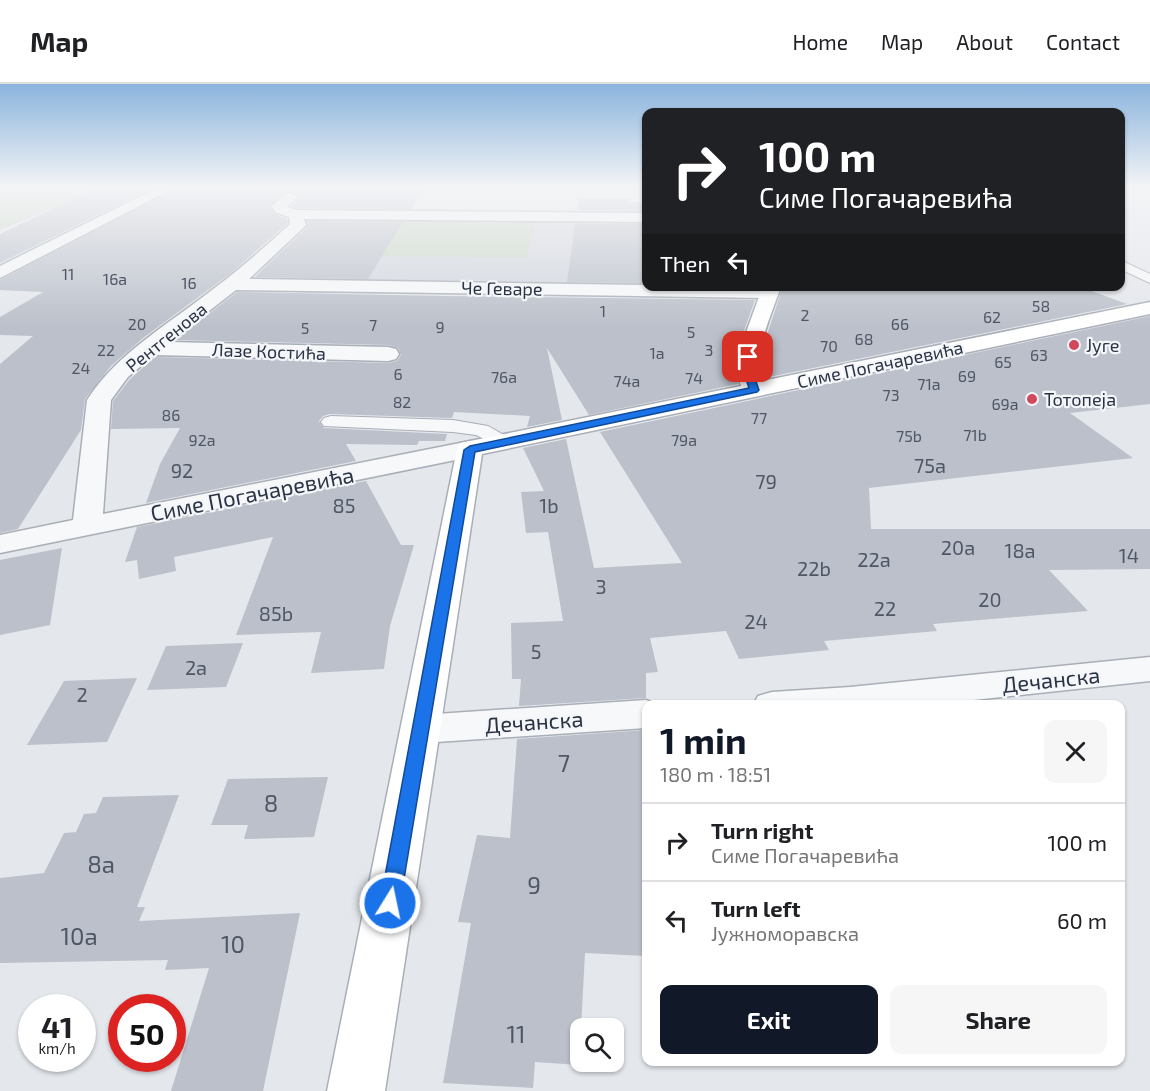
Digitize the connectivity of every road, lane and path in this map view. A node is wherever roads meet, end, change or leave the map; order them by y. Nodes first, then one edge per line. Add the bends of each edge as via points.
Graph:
1 (77, 234) edge
2 (288, 234) edge
3 (1125, 266) edge
4 (0, 273) edge
5 (1150, 279) edge
6 (233, 284) junction
7 (642, 288) edge
8 (770, 291) edge
9 (1150, 308) edge
10 (151, 348) junction
11 (388, 354) dead end
12 (754, 390) junction
13 (331, 422) dead end
14 (487, 446) junction
15 (87, 527) junction
16 (0, 544) edge
17 (1150, 669) edge
18 (850, 700) edge
19 (642, 714) edge
20 (422, 729) junction
21 (356, 1091) edge

1 - 4 street
2 - 6 street, Рентгенова
3 - 5 lane
6 - 7 street, Че Геваре
6 - 10 street, Рентгенова
8 - 12 main road via 748,357 747,370
9 - 12 main road, Симе Погачаревића
10 - 11 street, Лазе Костића
10 - 15 street, Рентгенова via 103,389 99,400
12 - 14 main road, Симе Погачаревића
13 - 14 lane via 481,430
14 - 15 street, Симе Погачаревића
14 - 20 main road
15 - 16 street, Симе Погачаревића
17 - 18 street, Дечанска
19 - 20 street, Дечанска
20 - 21 main road

